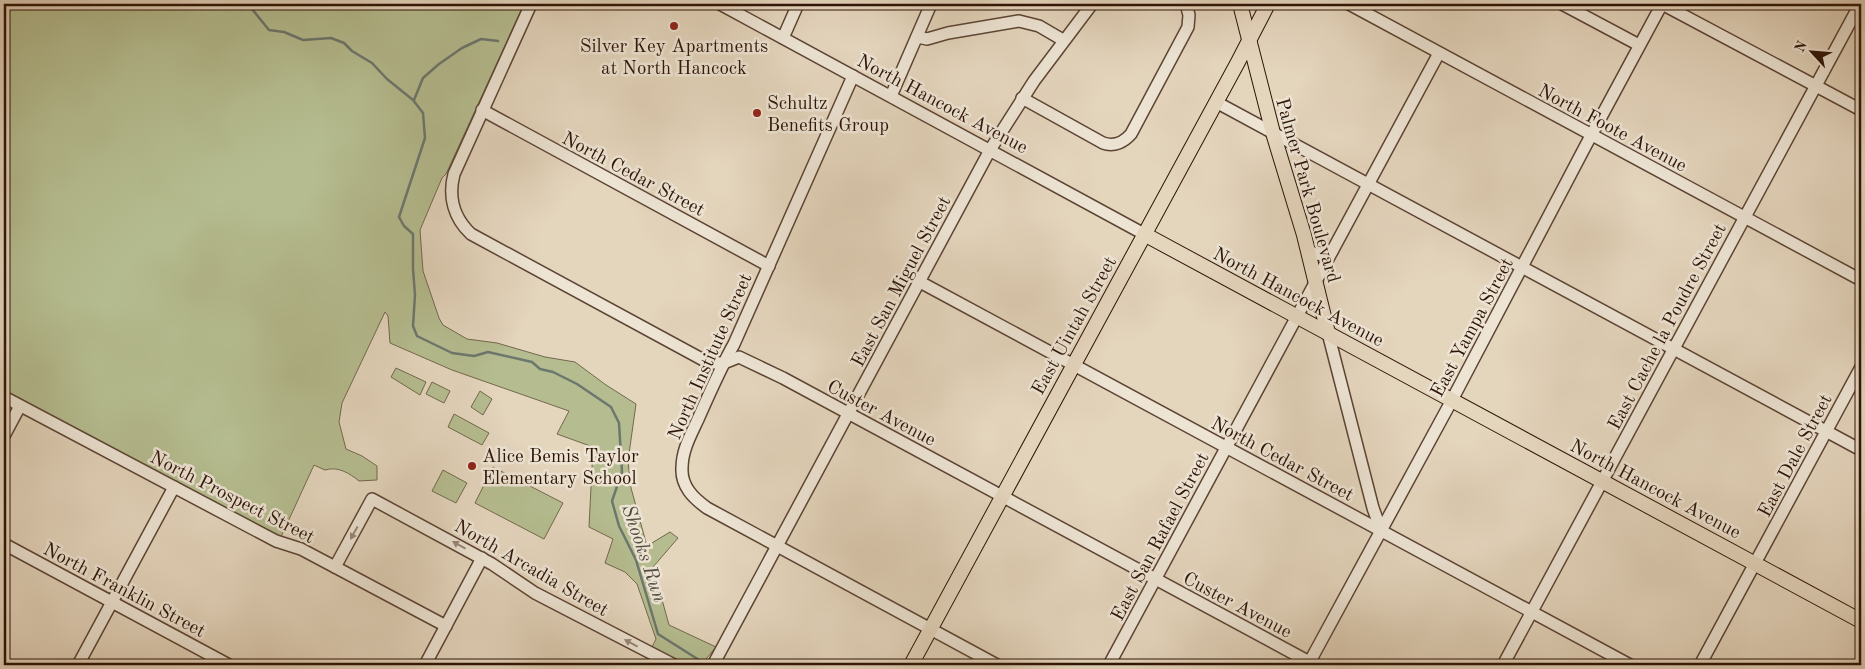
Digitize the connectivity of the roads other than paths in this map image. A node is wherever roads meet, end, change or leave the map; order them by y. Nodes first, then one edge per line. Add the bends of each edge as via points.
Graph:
1 (531, 4) edge
2 (720, 4) edge
3 (798, 4) edge
4 (931, 4) edge
5 (1092, 4) edge
6 (1186, 4) edge
7 (1240, 4) edge
8 (1268, 4) edge
9 (1349, 4) edge
10 (1562, 4) edge
11 (1662, 4) edge
12 (1860, 4) edge
13 (917, 37) junction
14 (783, 38) junction
15 (1063, 40) junction
16 (1249, 40) junction
17 (1640, 46) junction
18 (1439, 53) junction
19 (853, 76) junction
20 (1816, 86) junction
21 (891, 96) junction
22 (1022, 98) junction
23 (1216, 102) junction
24 (482, 110) junction
25 (1861, 110) edge
26 (1274, 133) junction
27 (1591, 135) junction
28 (990, 150) junction
29 (1369, 184) junction
30 (1744, 217) junction
31 (1144, 234) junction
32 (1308, 250) junction
33 (1332, 252) junction
34 (769, 266) junction
35 (1522, 266) junction
36 (1861, 280) edge
37 (920, 282) junction
38 (1316, 282) junction
39 (1297, 317) junction
40 (1328, 333) junction
41 (1674, 349) junction
42 (724, 363) junction
43 (1072, 365) junction
44 (1861, 367) edge
45 (4, 397) edge
46 (1452, 400) junction
47 (20, 406) junction
48 (848, 414) junction
49 (1826, 432) junction
50 (4, 436) edge
51 (1227, 448) junction
52 (1861, 450) edge
53 (1603, 481) junction
54 (174, 488) junction
55 (1002, 496) junction
56 (1381, 530) junction
57 (4, 544) edge
58 (777, 546) junction
59 (482, 558) junction
60 (1755, 563) junction
61 (335, 567) junction
62 (1156, 579) junction
63 (112, 602) junction
64 (1532, 612) junction
65 (1861, 620) edge
66 (446, 626) junction
67 (931, 629) junction
68 (714, 664) edge
69 (1311, 664) edge
70 (78, 665) edge
71 (229, 665) edge
72 (427, 665) edge
73 (674, 665) edge
74 (911, 665) edge
75 (997, 665) edge
76 (1109, 665) edge
77 (1503, 665) edge
78 (1630, 665) edge
79 (1700, 665) edge

1 - 24 street
2 - 14 street, North Hancock Avenue
3 - 14 street
4 - 13 street
5 - 15 street, East San Miguel Street
6 - 22 street via 1188,27 1131,134 1121,142 1103,143
7 - 16 main road, Palmer Park Boulevard
8 - 16 main road, East Uintah Street
9 - 18 street, North Foote Avenue
10 - 17 street
11 - 17 street, East Yampa Street
11 - 20 street
12 - 20 street, East Cache la Poudre Street
13 - 15 street via 927,39 948,32 1019,21 1039,26
13 - 21 street
14 - 19 street, North Hancock Avenue
15 - 22 street, East San Miguel Street
16 - 23 main road, East Uintah Street
16 - 26 main road, Palmer Park Boulevard
17 - 27 street, East Yampa Street
18 - 27 street, North Foote Avenue
18 - 29 street, East San Rafael Street
19 - 21 street, North Hancock Avenue
19 - 34 street, North Institute Street
20 - 25 street
20 - 30 street, East Cache la Poudre Street
21 - 28 street, North Hancock Avenue
22 - 28 street, East San Miguel Street
23 - 26 street
23 - 31 main road, East Uintah Street
24 - 34 street, North Cedar Street
24 - 42 street, Custer Avenue via 454,174 451,192 460,221 471,234 709,363
26 - 29 street
26 - 32 main road, Palmer Park Boulevard
27 - 30 street, North Foote Avenue
27 - 35 street, East Yampa Street
28 - 31 street, North Hancock Avenue
28 - 37 street, East San Miguel Street
29 - 33 street, East San Rafael Street
29 - 35 street
30 - 36 street, North Foote Avenue
30 - 41 street, East Cache la Poudre Street
31 - 39 main road, North Hancock Avenue
31 - 43 main road, East Uintah Street
32 - 33 street via 1324,255
32 - 38 main road, Palmer Park Boulevard
33 - 38 street, East San Rafael Street
34 - 42 street, North Institute Street
35 - 41 street
35 - 46 street, East Yampa Street
37 - 43 street, North Cedar Street
37 - 48 street, East San Miguel Street
38 - 39 street, East San Rafael Street
38 - 40 main road, Palmer Park Boulevard
39 - 40 main road, North Hancock Avenue
39 - 51 street, East San Rafael Street
40 - 46 main road, North Hancock Avenue
40 - 56 street, Palmer Park Boulevard
41 - 49 street
41 - 53 street, East Cache la Poudre Street
42 - 48 street, Custer Avenue via 739,358
42 - 58 street, North Institute Street via 686,445 682,460 683,478 688,491 701,504
43 - 51 street, North Cedar Street
43 - 55 main road, East Uintah Street
44 - 49 street, East Dale Street
45 - 47 street, North Prospect Street
46 - 53 main road, North Hancock Avenue
46 - 56 street, East Yampa Street
47 - 50 street
47 - 54 street, North Prospect Street
48 - 55 street, Custer Avenue
48 - 58 street, East San Miguel Street
49 - 52 street
49 - 60 street, East Dale Street
51 - 56 street, North Cedar Street
51 - 62 street, East San Rafael Street
53 - 60 main road, North Hancock Avenue
53 - 64 street, East Cache la Poudre Street
54 - 61 street, North Prospect Street via 276,541 302,549
54 - 63 street
55 - 62 street, Custer Avenue
55 - 67 main road, East Uintah Street
56 - 64 street, North Cedar Street
56 - 69 street, East Yampa Street
57 - 63 street, North Franklin Street
58 - 67 street, North Institute Street
58 - 68 street, East San Miguel Street
59 -> 61 street, North Arcadia Street via 372,499
59 - 66 street
73 -> 59 street, North Arcadia Street via 535,593
60 - 65 main road, North Hancock Avenue
60 - 79 street, East Dale Street
61 - 66 street, North Prospect Street
62 - 69 street, Custer Avenue
62 - 76 street, East San Rafael Street
63 - 70 street
63 - 71 street, North Franklin Street
64 - 77 street, East Cache la Poudre Street
64 - 78 street, North Cedar Street
66 - 72 street
67 - 74 main road, East Uintah Street
67 - 75 street, North Institute Street

